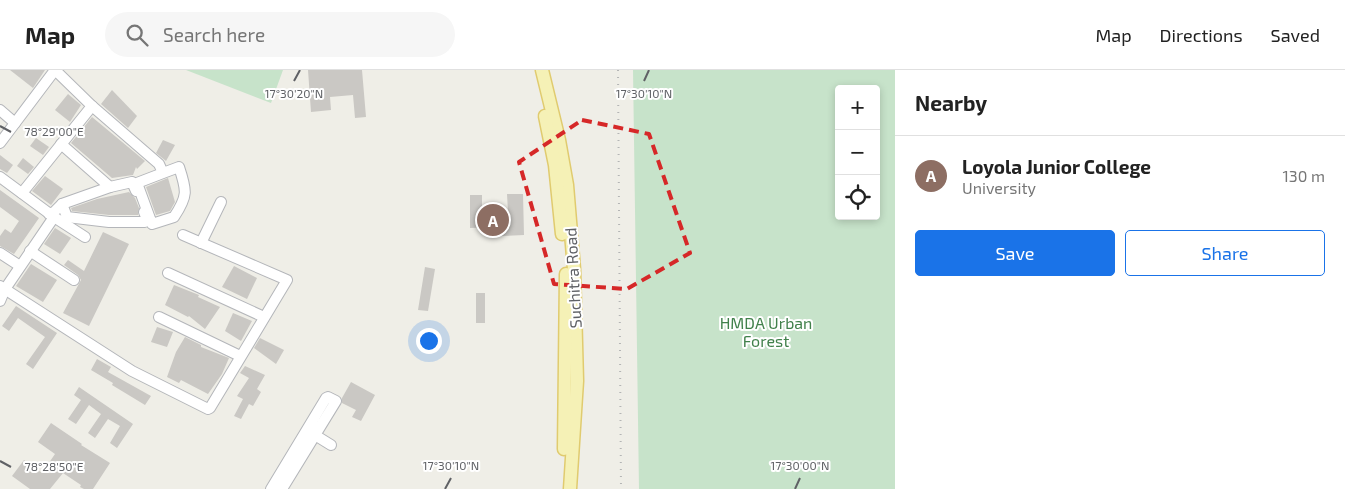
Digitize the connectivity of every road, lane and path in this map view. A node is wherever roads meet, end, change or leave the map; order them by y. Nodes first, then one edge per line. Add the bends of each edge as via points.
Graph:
1 (55, 70) edge
2 (534, 70) edge
3 (542, 70) edge
4 (92, 106) junction
5 (0, 110) edge
6 (15, 123) junction
7 (0, 142) edge
8 (61, 144) junction
9 (163, 172) junction
10 (0, 177) edge
11 (110, 187) junction
12 (22, 193) junction
13 (221, 202) dead end
14 (62, 204) junction
15 (51, 215) junction
16 (182, 234) dead end
17 (85, 237) dead end
18 (201, 243) junction
19 (30, 251) junction
20 (0, 253) edge
21 (20, 266) junction
22 (168, 273) dead end
23 (74, 280) dead end
24 (3, 288) edge
25 (0, 301) edge
26 (159, 317) dead end
27 (264, 317) junction
28 (240, 356) junction
29 (569, 433) junction
30 (331, 445) dead end
31 (289, 468) junction
32 (271, 489) edge
33 (282, 489) edge
34 (563, 489) edge
35 (570, 489) edge

1 - 4 street
1 - 6 street
2 - 29 main road, Suchitra Road via 555,166 566,268
3 - 29 main road, Suchitra Road via 562,158 574,269 577,381
4 - 8 street
4 - 9 street via 159,164
5 - 6 street
6 - 7 street
8 - 11 street
8 - 12 street
9 - 9 street via 137,183 152,224 174,217 183,204 186,187 179,167
10 - 12 street
11 - 14 street
11 - 14 street via 132,182 146,221 109,222 67,217
12 - 15 street
13 - 18 street
14 - 15 street
15 - 17 street
15 - 19 street
16 - 18 street
18 - 27 street via 287,280
19 - 21 street
19 - 23 street
20 - 21 street
21 - 24 street
22 - 27 street
24 - 25 street
24 - 28 street via 132,371 208,408 212,407
26 - 28 street
27 - 28 street
29 - 34 main road, Suchitra Road
29 - 35 main road, Suchitra Road
30 - 31 street via 311,432
31 - 32 street
31 - 33 street

